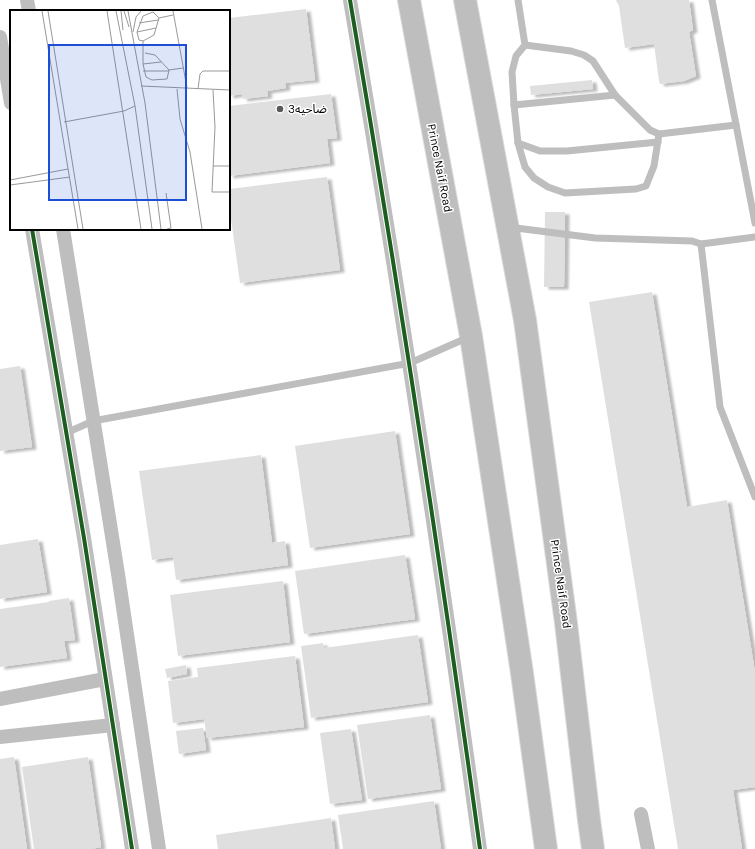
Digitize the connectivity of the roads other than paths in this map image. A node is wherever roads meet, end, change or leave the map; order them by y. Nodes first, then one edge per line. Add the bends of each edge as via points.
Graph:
1 (27, 0) edge
2 (350, 0) edge
3 (409, 0) edge
4 (465, 0) edge
5 (518, 0) edge
6 (712, 0) edge
7 (29, 10) edge
8 (0, 37) edge
9 (525, 45) junction
10 (615, 95) junction
11 (10, 97) edge
12 (514, 105) junction
13 (736, 125) junction
14 (658, 138) junction
15 (518, 143) junction
16 (755, 223) edge
17 (507, 228) junction
18 (32, 230) edge
19 (64, 230) edge
20 (755, 237) edge
21 (701, 244) junction
22 (472, 336) junction
23 (410, 363) junction
24 (93, 420) junction
25 (66, 433) junction
26 (755, 497) edge
27 (106, 679) junction
28 (0, 699) edge
29 (113, 725) junction
30 (0, 737) edge
31 (641, 814) dead end
32 (132, 849) edge
33 (159, 849) edge
34 (480, 849) edge
35 (546, 849) edge
36 (593, 849) edge
37 (648, 849) edge

1 - 7 street
2 - 23 street
3 - 22 main road, Prince Naif Road
4 - 17 main road, Prince Naif Road
5 - 9 lane
6 - 13 lane
8 - 11 street
9 - 10 lane via 584,55 593,61
9 - 12 lane via 516,56 512,72
10 - 12 lane
10 - 14 lane
12 - 15 lane
13 - 14 lane
13 - 16 lane
14 - 15 lane via 567,151 540,151
14 - 15 lane via 654,166 646,186 636,189 566,193 548,187 534,178 525,167
17 - 21 lane via 595,238 692,241
17 - 36 main road, Prince Naif Road via 524,320 566,623
18 - 25 street
19 - 24 street
20 - 21 lane
21 - 26 lane via 720,407
22 - 23 lane
22 - 35 main road, Prince Naif Road
23 - 24 lane
23 - 34 street
24 - 25 lane
24 - 33 street
25 - 27 street
27 - 28 street
27 - 29 street
29 - 30 street
29 - 32 street
31 - 37 street

